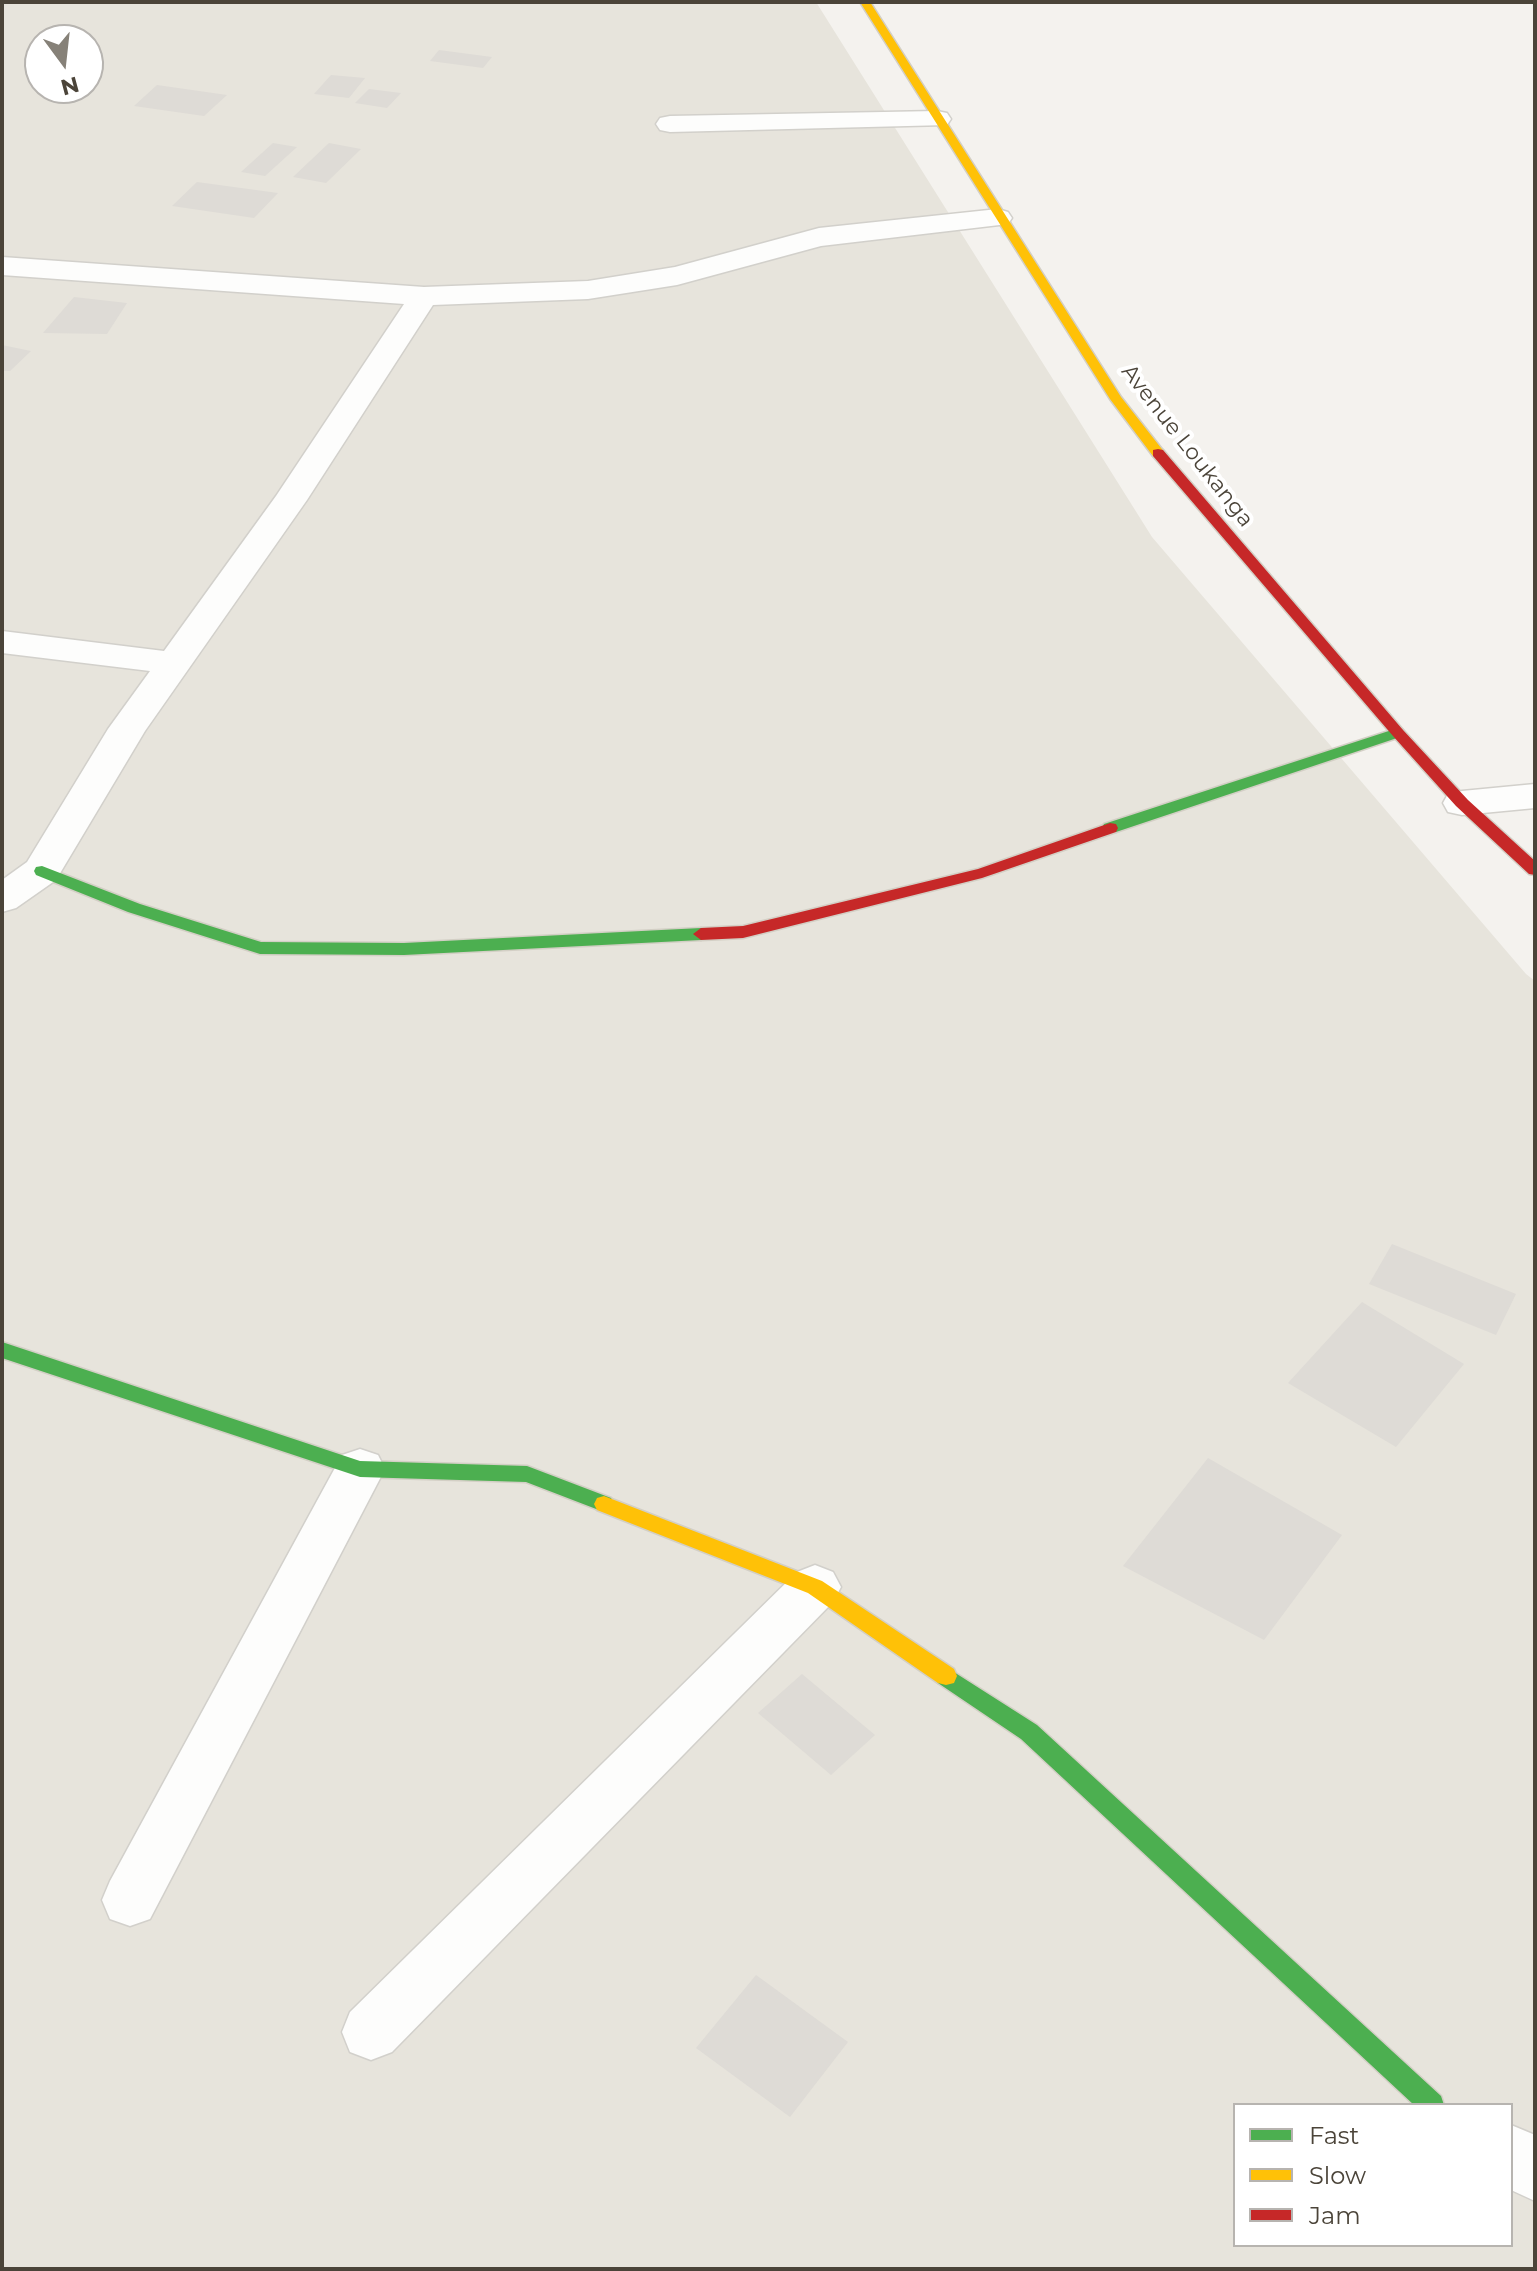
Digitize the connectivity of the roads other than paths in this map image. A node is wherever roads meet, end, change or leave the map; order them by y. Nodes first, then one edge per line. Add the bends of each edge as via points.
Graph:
1 (865, 2) edge
2 (937, 119) junction
3 (670, 124) dead end
4 (998, 218) junction
5 (2, 266) edge
6 (424, 296) junction
7 (2, 642) edge
8 (171, 663) junction
9 (1398, 733) junction
10 (1535, 796) edge
11 (1462, 803) junction
12 (1535, 870) edge
13 (42, 871) junction
14 (2, 899) edge
15 (2, 1350) edge
16 (360, 1469) junction
17 (815, 1587) junction
18 (130, 1900) dead end
19 (371, 2032) dead end
20 (1430, 2103) edge
21 (1513, 2156) edge
22 (1535, 2170) edge

1 - 2 street, Avenue Loukanga
2 - 3 street
2 - 4 street, Avenue Loukanga
4 - 6 street via 819,237 677,276 588,290
4 - 9 street, Avenue Loukanga via 1116,399 1180,482
5 - 6 street
6 - 8 street via 290,500
7 - 8 street
8 - 13 street
9 - 11 street, Avenue Loukanga
9 - 13 street via 982,873 743,932 404,949 260,948 134,908
10 - 11 street
11 - 12 street, Avenue Loukanga
13 - 14 street
15 - 16 street
16 - 17 street via 527,1474
16 - 18 street
17 - 19 street
17 - 20 street via 1029,1732
21 - 22 street

